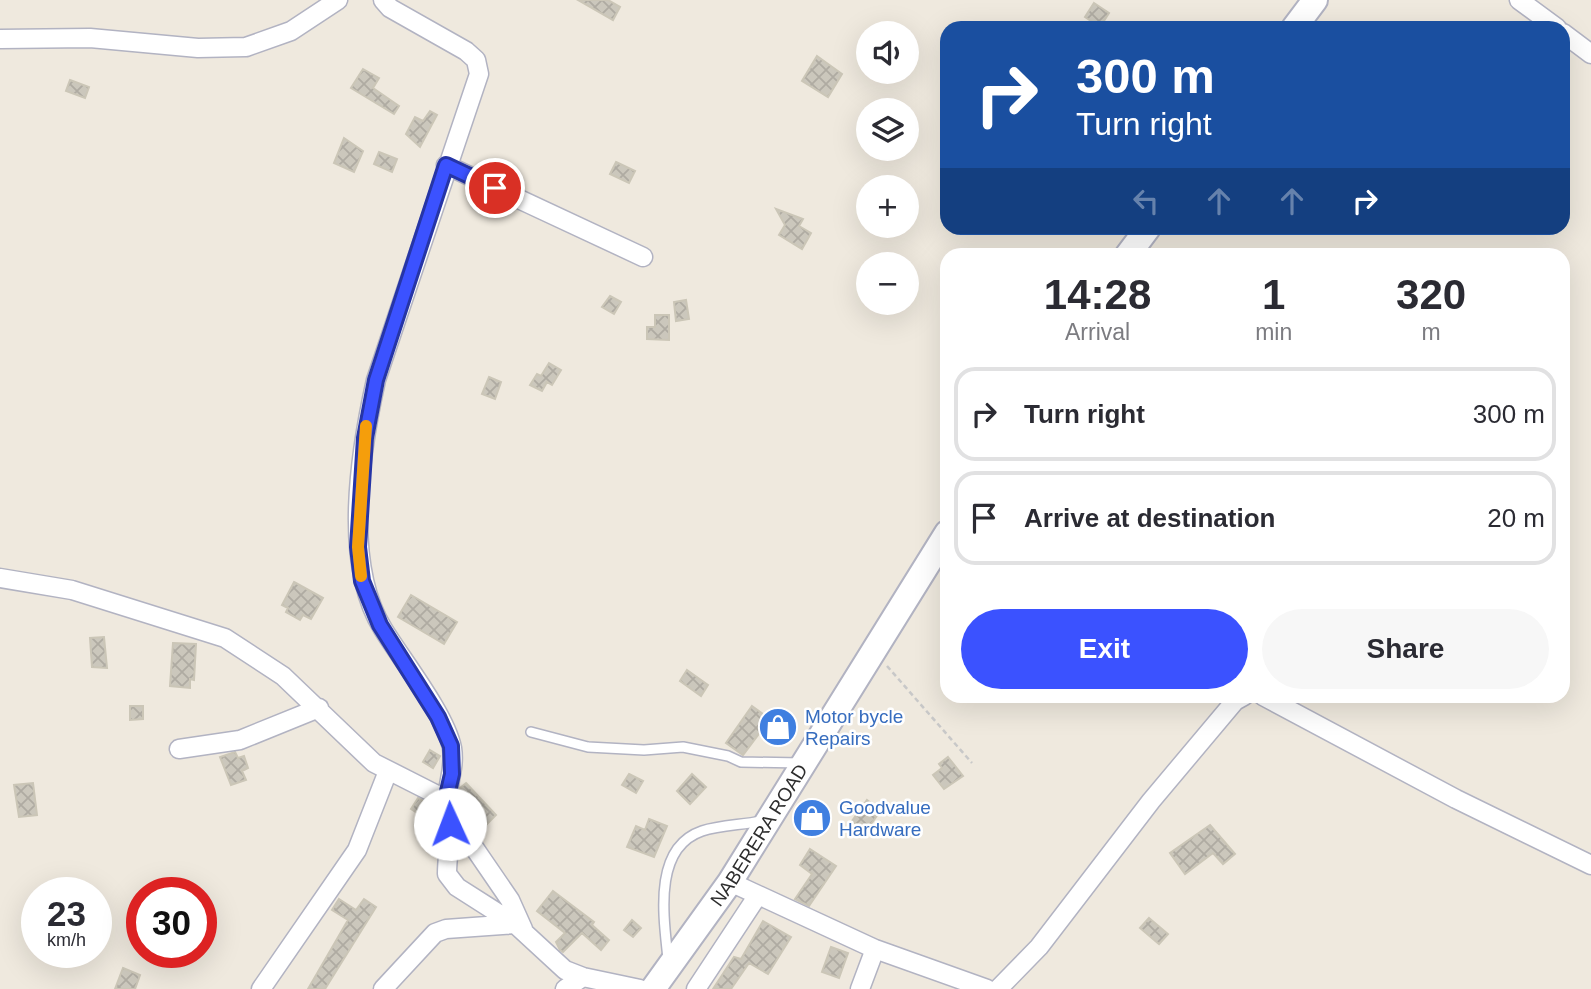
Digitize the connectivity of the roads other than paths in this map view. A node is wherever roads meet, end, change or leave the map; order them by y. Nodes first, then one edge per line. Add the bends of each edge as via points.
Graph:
1 (338, 0) edge
2 (383, 0) edge
3 (1315, 0) edge
4 (1519, 0) edge
5 (1299, 21) edge
6 (1548, 21) edge
7 (1570, 38) edge
8 (0, 39) edge
9 (1591, 54) edge
10 (446, 165) junction
11 (643, 257) dead end
12 (940, 544) edge
13 (0, 578) edge
14 (1233, 703) edge
15 (1276, 703) edge
16 (320, 708) junction
17 (531, 732) dead end
18 (179, 749) dead end
19 (803, 763) junction
20 (388, 771) junction
21 (447, 804) junction
22 (766, 821) junction
23 (1591, 865) edge
24 (730, 882) junction
25 (758, 895) junction
26 (519, 928) junction
27 (875, 949) junction
28 (669, 968) junction
29 (583, 977) junction
30 (261, 989) edge
31 (383, 989) edge
32 (565, 989) edge
33 (640, 989) edge
34 (653, 989) edge
35 (696, 989) edge
36 (860, 989) edge
37 (988, 989) edge
38 (998, 989) edge

1 - 8 street via 291,31 246,47 198,48 90,38
2 - 10 street via 466,51 479,66
3 - 5 street
4 - 6 street
7 - 9 street
10 - 11 street
10 - 21 street via 376,380 365,438 358,547 362,581 380,625 449,738 453,761
12 - 19 street, NABERERA ROAD
13 - 16 street via 117,602 225,638 266,662
14 - 38 street via 1151,801 1040,947
15 - 23 street
16 - 18 street via 240,740
16 - 20 street via 364,754
17 - 19 lane via 588,747 683,747 741,762
19 - 22 street, NABERERA ROAD
20 - 21 street
20 - 30 street via 357,850
21 - 26 street via 510,900
21 - 26 street via 447,874 457,887
22 - 24 street, NABERERA ROAD
22 - 28 lane via 700,832 677,849 667,876 664,912
24 - 25 street
24 - 28 street, NABERERA ROAD
25 - 27 street
25 - 35 street
26 - 29 street via 558,965
26 - 31 street via 440,930
27 - 36 street
27 - 37 street
28 - 34 street, NABERERA ROAD
29 - 32 street
29 - 33 street

